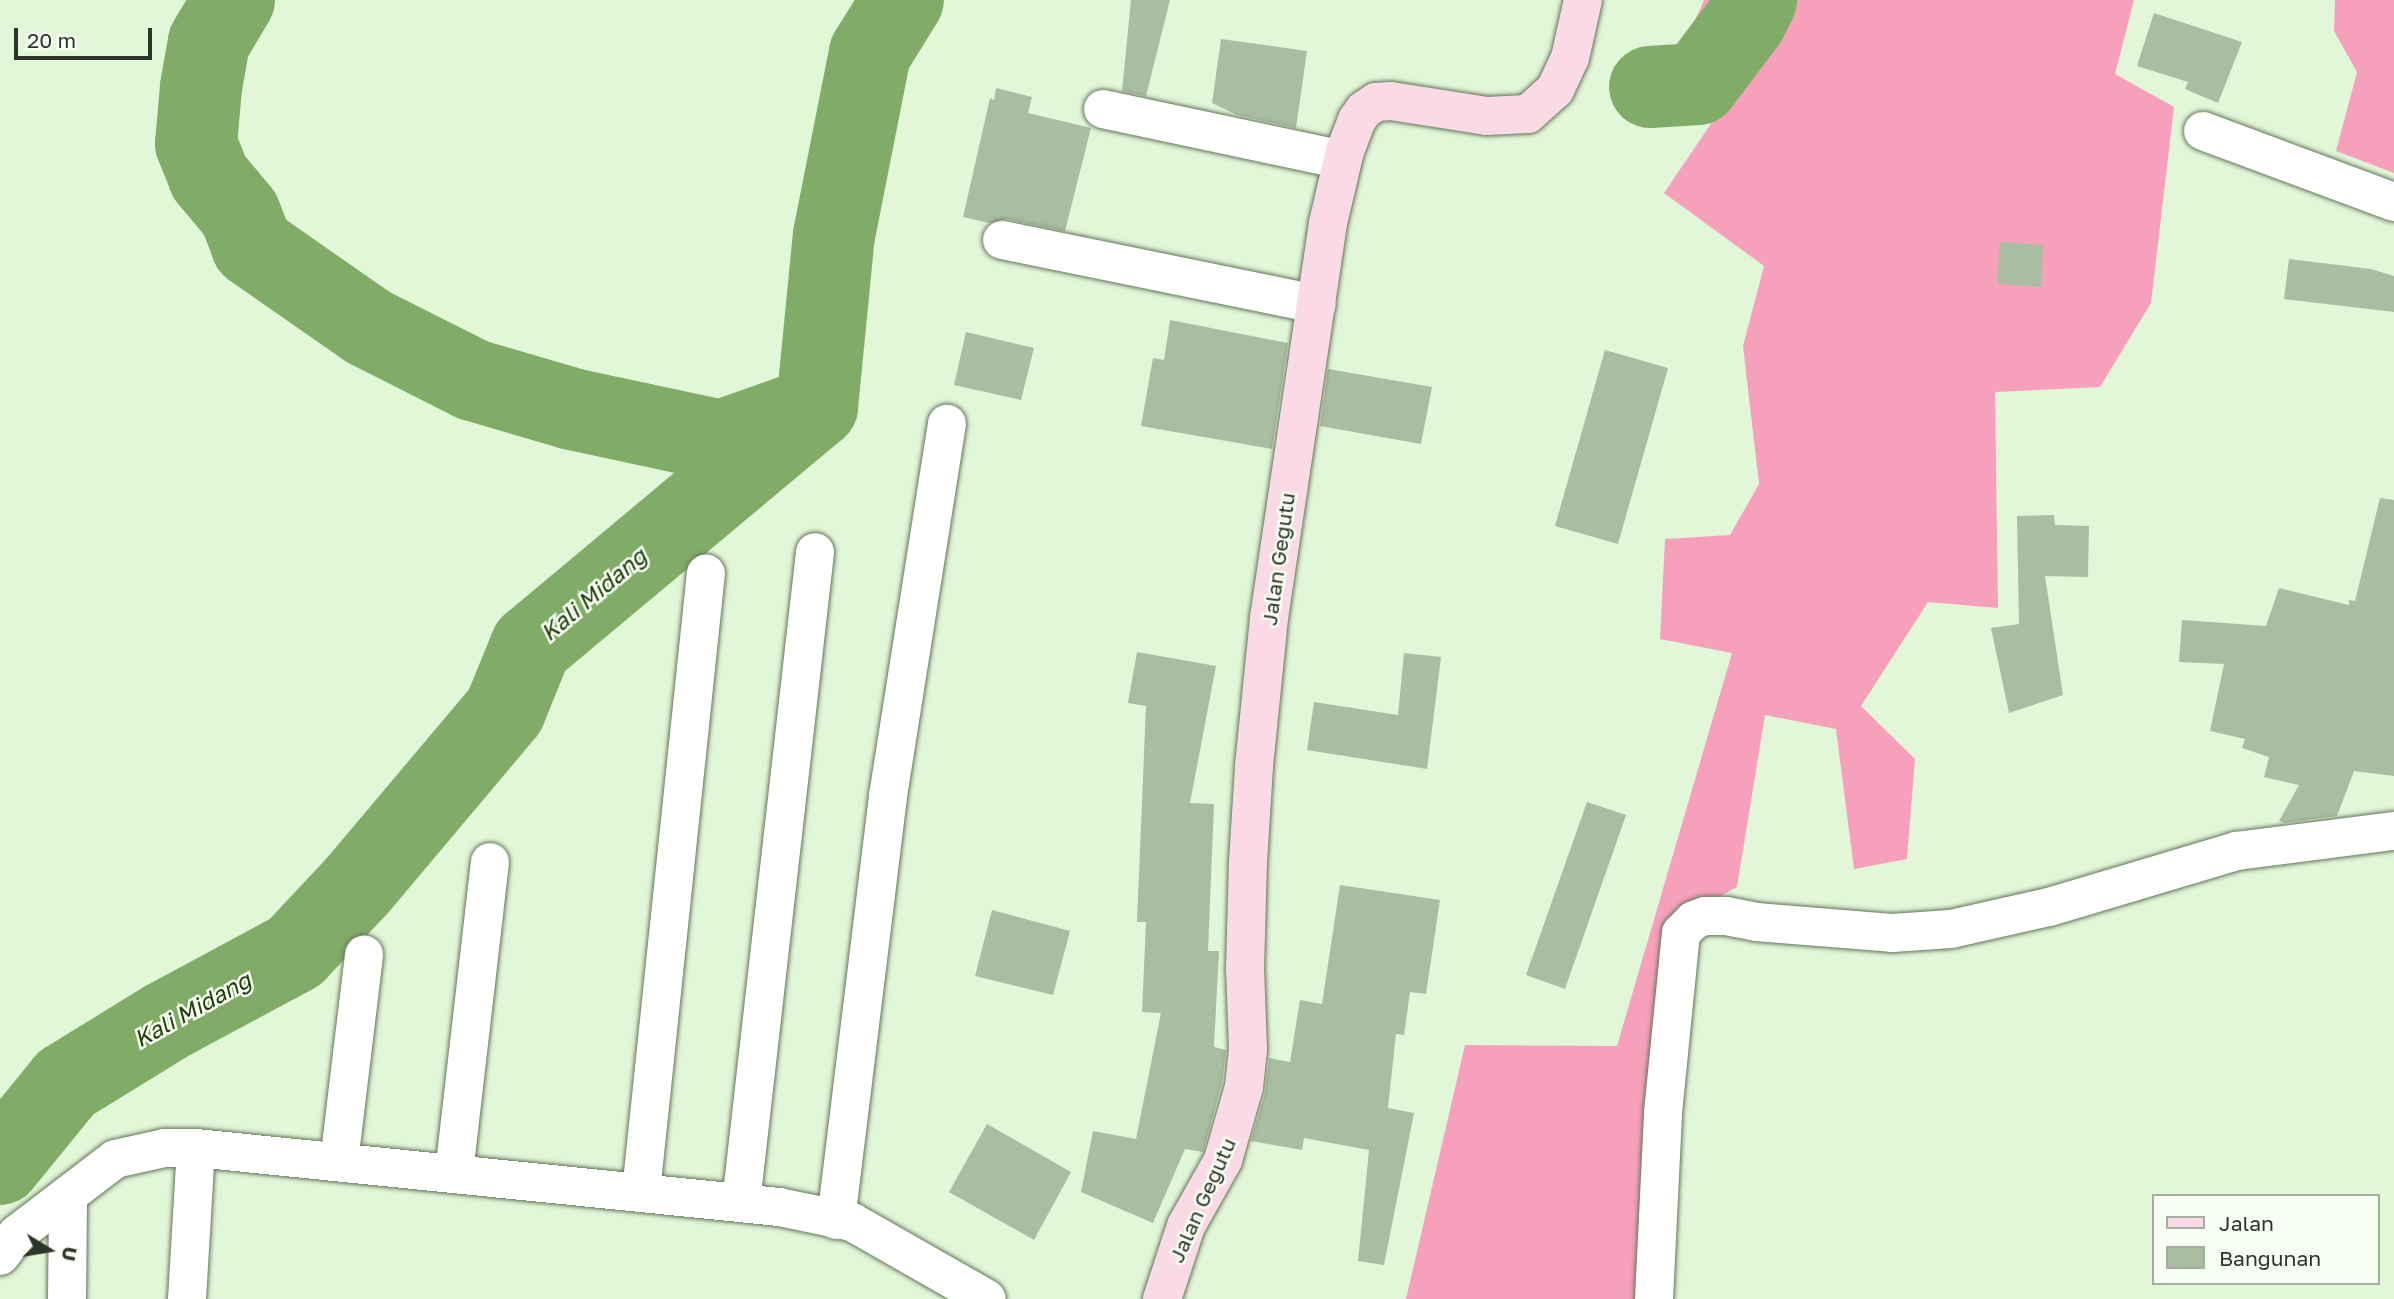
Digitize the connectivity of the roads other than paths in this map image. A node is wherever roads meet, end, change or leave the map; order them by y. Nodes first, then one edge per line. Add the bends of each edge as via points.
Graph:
1 (1583, 0) edge
2 (1104, 109) dead end
3 (2203, 131) dead end
4 (1342, 160) junction
5 (2394, 202) edge
6 (1002, 240) dead end
7 (1317, 304) junction
8 (947, 424) dead end
9 (815, 552) dead end
10 (706, 573) dead end
11 (2394, 831) edge
12 (490, 862) dead end
13 (363, 955) dead end
14 (196, 1148) junction
15 (339, 1162) junction
16 (454, 1173) junction
17 (641, 1192) junction
18 (68, 1195) junction
19 (741, 1203) junction
20 (836, 1220) junction
21 (0, 1256) edge
22 (67, 1299) edge
23 (187, 1299) edge
24 (987, 1299) edge
25 (1162, 1299) edge
26 (1654, 1299) edge

1 - 4 street, Jalan Gegutu via 1570,58 1555,90 1528,114 1500,117 1376,102 1357,120
2 - 4 street
3 - 5 street
4 - 7 street, Jalan Gegutu
6 - 7 street
7 - 25 street, Jalan Gegutu via 1269,618 1255,753 1244,1087 1223,1160 1186,1226
8 - 20 street via 888,796
9 - 19 street
10 - 17 street
11 - 26 street via 2237,851 2049,907 1951,929 1892,933 1726,916 1694,920 1681,933 1663,1113
12 - 16 street
13 - 15 street
14 - 15 street
14 - 18 street via 165,1147 115,1159
14 - 23 street
15 - 16 street
16 - 17 street
17 - 19 street
18 - 21 street via 16,1234
18 - 22 street
19 - 20 street
20 - 24 street via 875,1232

